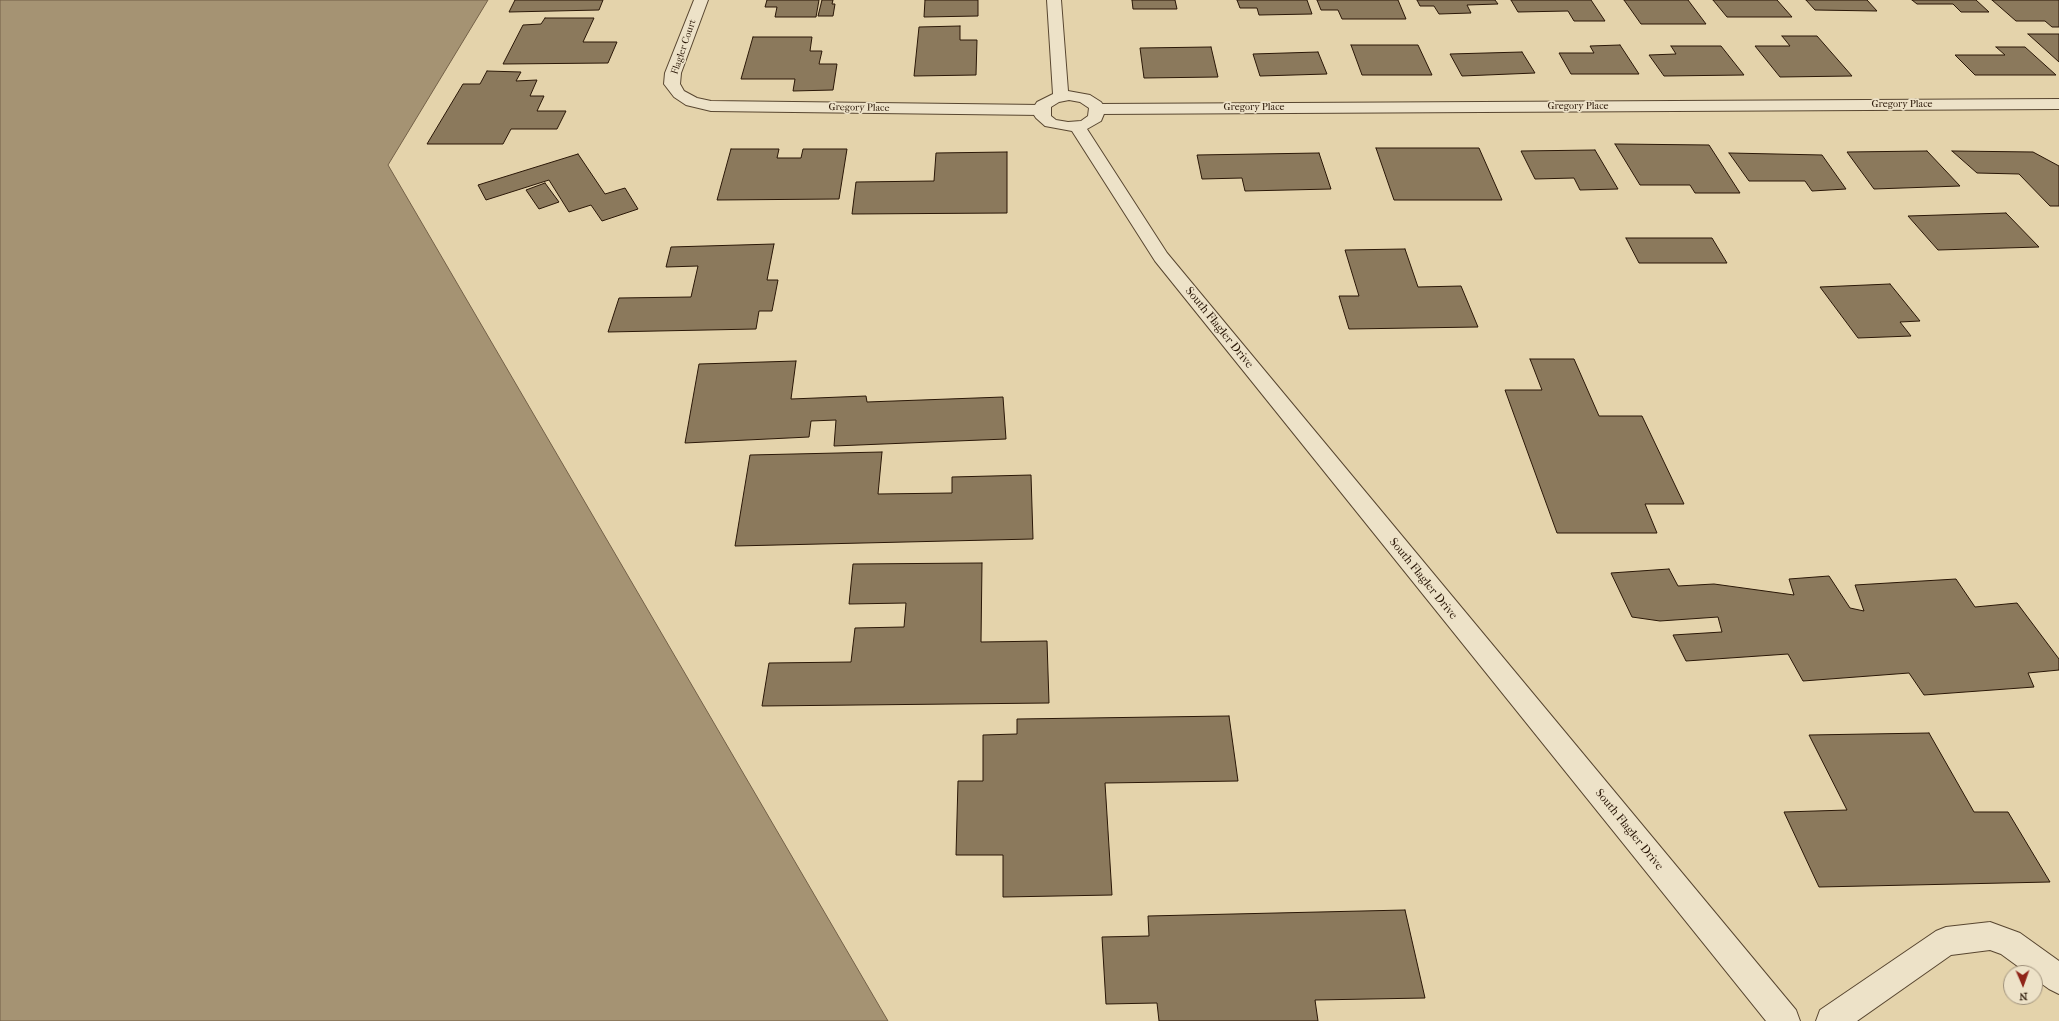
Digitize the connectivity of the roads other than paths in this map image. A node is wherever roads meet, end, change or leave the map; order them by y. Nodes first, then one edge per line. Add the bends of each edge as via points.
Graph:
1 (701, 0) edge
2 (1054, 0) edge
3 (679, 94) joint
4 (1061, 96) junction
5 (2059, 104) edge
6 (1098, 109) junction
7 (1041, 110) junction
8 (1077, 126) junction
9 (2059, 979) edge
10 (1785, 1021) edge
11 (1831, 1021) edge

1 - 3 street, Flagler Court via 673,73 672,84
2 - 4 street
3 - 7 street, Gregory Place via 692,102 711,106
4 - 6 street via 1085,98
4 - 7 street via 1047,101
5 - 6 street, Gregory Place
6 - 8 street via 1091,122
7 - 8 street via 1045,119 1052,123 1068,127
8 - 10 street, South Flagler Drive via 1160,257
9 - 11 street via 2010,944 1990,936 1946,941

